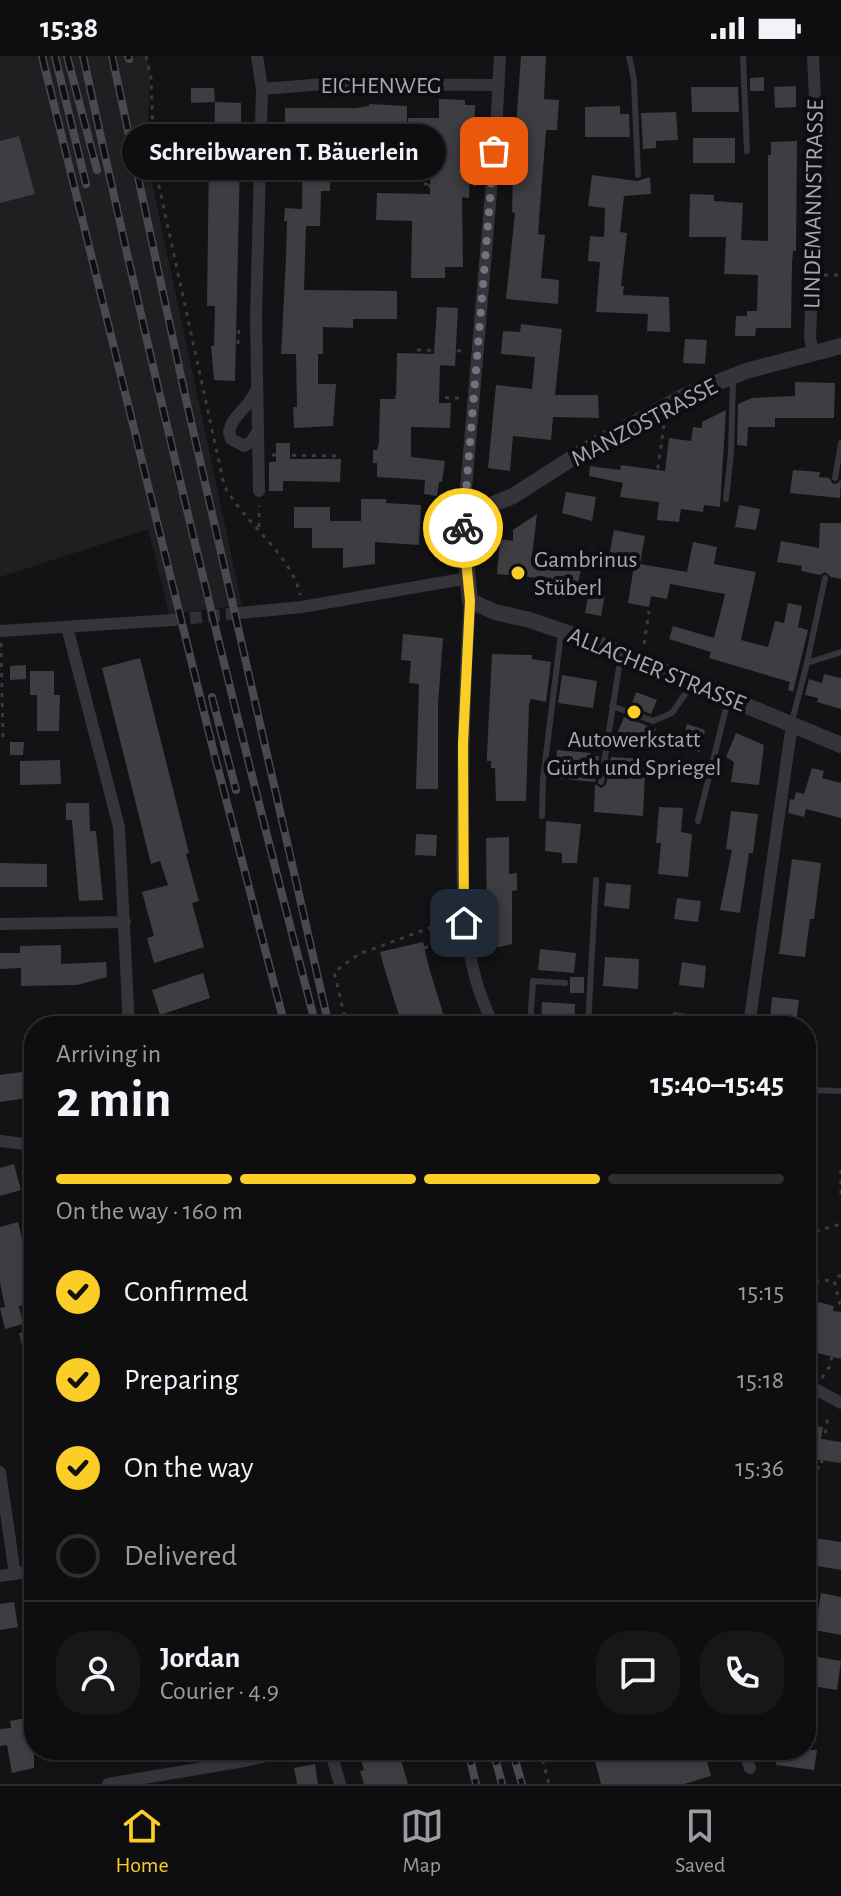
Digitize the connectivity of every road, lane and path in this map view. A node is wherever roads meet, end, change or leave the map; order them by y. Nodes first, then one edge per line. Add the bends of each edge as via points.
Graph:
1 (146, 56) edge
2 (257, 56) edge
3 (500, 56) edge
4 (629, 56) edge
5 (743, 56) edge
6 (813, 56) edge
7 (499, 85) junction
8 (262, 89) junction
9 (270, 133) dead end
10 (303, 133) dead end
11 (747, 151) dead end
12 (638, 175) dead end
13 (424, 184) dead end
14 (430, 184) junction
15 (440, 184) junction
16 (451, 184) junction
17 (492, 185) junction
18 (430, 196) dead end
19 (441, 197) dead end
20 (451, 197) dead end
21 (841, 346) edge
22 (417, 350) dead end
23 (478, 351) junction
24 (813, 351) junction
25 (733, 376) junction
26 (256, 381) junction
27 (395, 397) dead end
28 (474, 399) junction
29 (667, 405) junction
30 (256, 433) junction
31 (841, 443) edge
32 (340, 456) dead end
33 (267, 461) dead end
34 (835, 478) dead end
35 (259, 491) joint
36 (676, 497) dead end
37 (726, 499) dead end
38 (259, 529) junction
39 (463, 529) junction
40 (468, 578) junction
41 (825, 578) dead end
42 (470, 601) junction
43 (302, 607) junction
44 (649, 611) dead end
45 (240, 613) tunnel mouth
46 (172, 620) tunnel mouth
47 (67, 627) junction
48 (0, 631) edge
49 (561, 631) junction
50 (643, 648) dead end
51 (841, 652) edge
52 (621, 653) junction
53 (807, 663) junction
54 (693, 683) junction
55 (728, 698) junction
56 (612, 706) junction
57 (792, 724) junction
58 (3, 739) dead end
59 (841, 745) edge
60 (601, 782) dead end
61 (542, 816) dead end
62 (698, 821) dead end
63 (596, 880) dead end
64 (464, 916) junction
65 (125, 922) junction
66 (0, 924) edge
67 (457, 939) dead end
68 (424, 948) dead end
69 (565, 983) dead end
70 (129, 1016) edge
71 (345, 1016) edge
72 (489, 1016) edge
73 (531, 1016) edge
74 (589, 1016) edge
75 (750, 1016) edge
76 (816, 1090) edge
77 (841, 1091) edge
78 (0, 1141) edge
79 (24, 1144) edge
80 (841, 1170) edge
81 (841, 1195) edge
82 (841, 1224) edge
83 (816, 1231) edge
84 (841, 1275) edge
85 (834, 1280) junction
86 (816, 1281) edge
87 (841, 1309) edge
88 (841, 1324) edge
89 (839, 1329) edge
90 (820, 1381) dead end
91 (816, 1389) edge
92 (841, 1403) edge
93 (828, 1414) dead end
94 (816, 1467) edge
95 (0, 1472) edge
96 (24, 1573) edge
97 (15, 1574) junction
98 (0, 1576) edge
99 (249, 1760) edge
100 (333, 1760) edge
101 (543, 1760) edge
102 (747, 1760) edge
103 (750, 1768) dead end
104 (108, 1784) edge
105 (340, 1784) edge
106 (549, 1784) edge

1 - 38 path via 154,163 224,485
2 - 8 street
3 - 7 street
4 - 12 lane
5 - 11 lane
6 - 24 street, LINDEMANNSTRASSE
7 - 8 street, EICHENWEG
7 - 17 street
8 - 26 street
9 - 10 path
13 - 14 path
14 - 15 path
14 - 18 path
15 - 16 path
15 - 19 path
16 - 17 path
16 - 20 path
17 - 23 street
21 - 24 street, MANZOSTRASSE
22 - 23 path
23 - 28 street
24 - 25 street, MANZOSTRASSE
25 - 29 street, MANZOSTRASSE
25 - 37 lane
26 - 30 street
26 - 30 street via 250,404 234,418 229,432 244,446
27 - 28 path
28 - 39 street
29 - 36 path via 656,481 677,484
29 - 39 street, MANZOSTRASSE via 513,496 474,512
30 - 35 street
31 - 34 lane
32 - 33 path via 267,455
35 - 38 path
38 - 43 path via 298,583
39 - 40 street
40 - 42 street
40 - 43 street
41 - 53 lane
42 - 49 street, ALLACHER STRASSE
42 - 64 street via 463,744
43 - 45 street
44 - 50 path
46 - 47 street
47 - 48 street
47 - 65 street via 119,827
48 - 58 path
49 - 52 street, ALLACHER STRASSE
49 - 61 lane
51 - 53 lane
52 - 54 street, ALLACHER STRASSE
52 - 56 lane
53 - 57 lane
54 - 55 street, ALLACHER STRASSE
54 - 56 lane via 672,713 653,721
55 - 57 street, ALLACHER STRASSE
55 - 62 lane
56 - 60 lane
57 - 59 street, ALLACHER STRASSE
57 - 75 street
63 - 74 lane
64 - 71 path via 359,954 334,972
64 - 72 street via 469,956
65 - 66 street
65 - 70 street
67 - 68 path
69 - 73 lane via 533,981
76 - 77 lane
78 - 79 street
80 - 81 path
82 - 83 path
84 - 85 path
85 - 86 path
85 - 87 path
88 - 89 path
89 - 90 path via 830,1366
91 - 92 street
93 - 94 path via 821,1468
95 - 97 street
96 - 97 street
97 - 98 street
99 - 104 street
100 - 105 street
101 - 106 path
102 - 103 street

